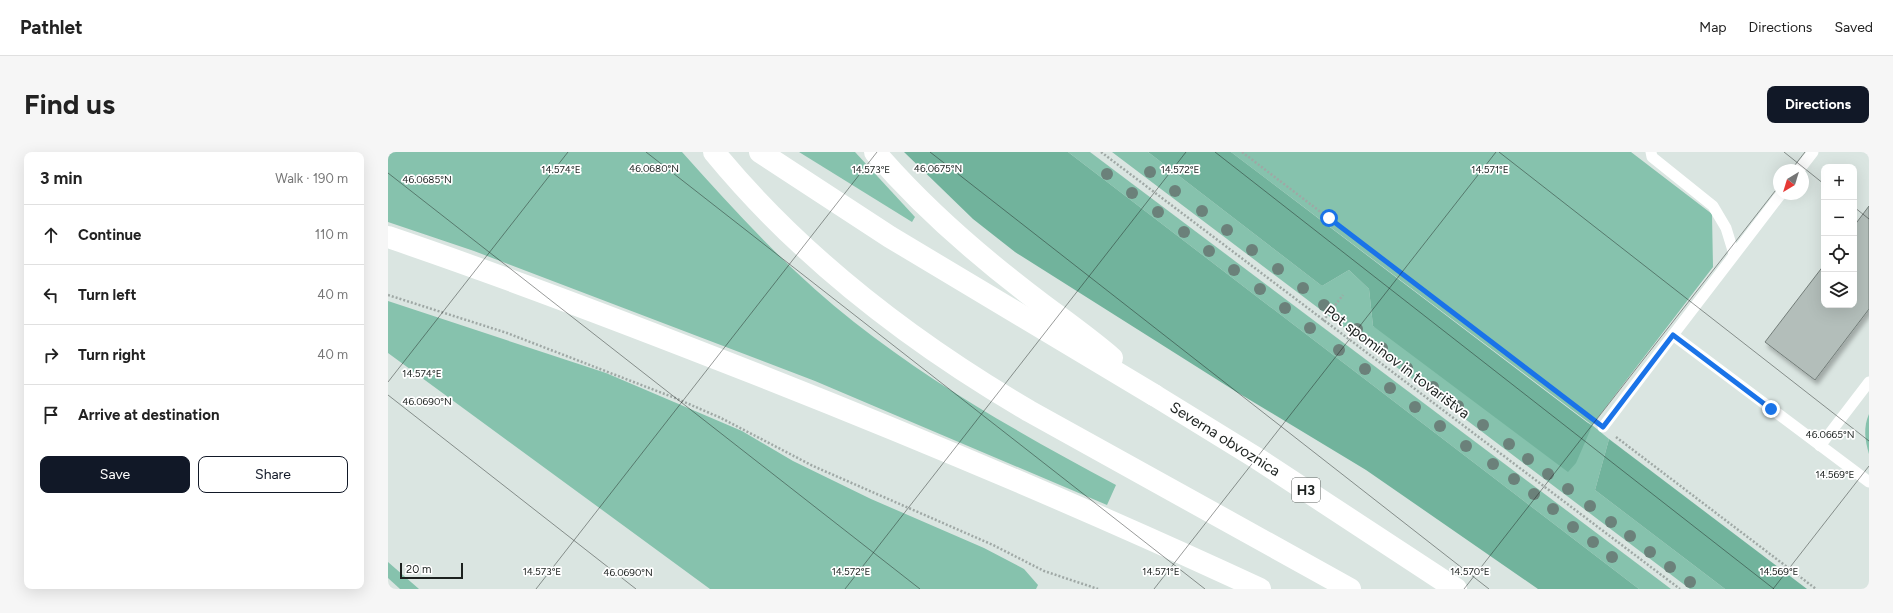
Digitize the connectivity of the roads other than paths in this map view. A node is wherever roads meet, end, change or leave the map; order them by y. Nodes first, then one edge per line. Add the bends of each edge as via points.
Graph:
1 (714, 152) edge
2 (760, 152) edge
3 (875, 152) edge
4 (1651, 152) edge
5 (1813, 152) edge
6 (1804, 164) edge
7 (1776, 200) edge
8 (388, 237) edge
9 (1734, 254) junction
10 (1673, 335) junction
11 (1869, 382) edge
12 (1154, 395) junction
13 (1603, 427) road end
14 (1820, 446) junction
15 (1869, 482) edge
16 (1260, 589) edge
17 (1350, 589) edge
18 (1456, 589) edge

1 - 17 highway via 754,198 845,284 888,319 951,364 1060,429
2 - 12 highway via 890,237
3 - 12 highway via 965,242 1089,338
4 - 9 lane via 1652,157 1713,206 1726,228
5 - 6 lane
7 - 9 lane
8 - 16 highway via 604,315 813,396 1025,484
9 - 10 lane
10 - 13 lane
10 - 14 lane
11 - 14 lane
12 - 18 highway, Severna obvoznica / H3 via 1258,459
14 - 15 lane

